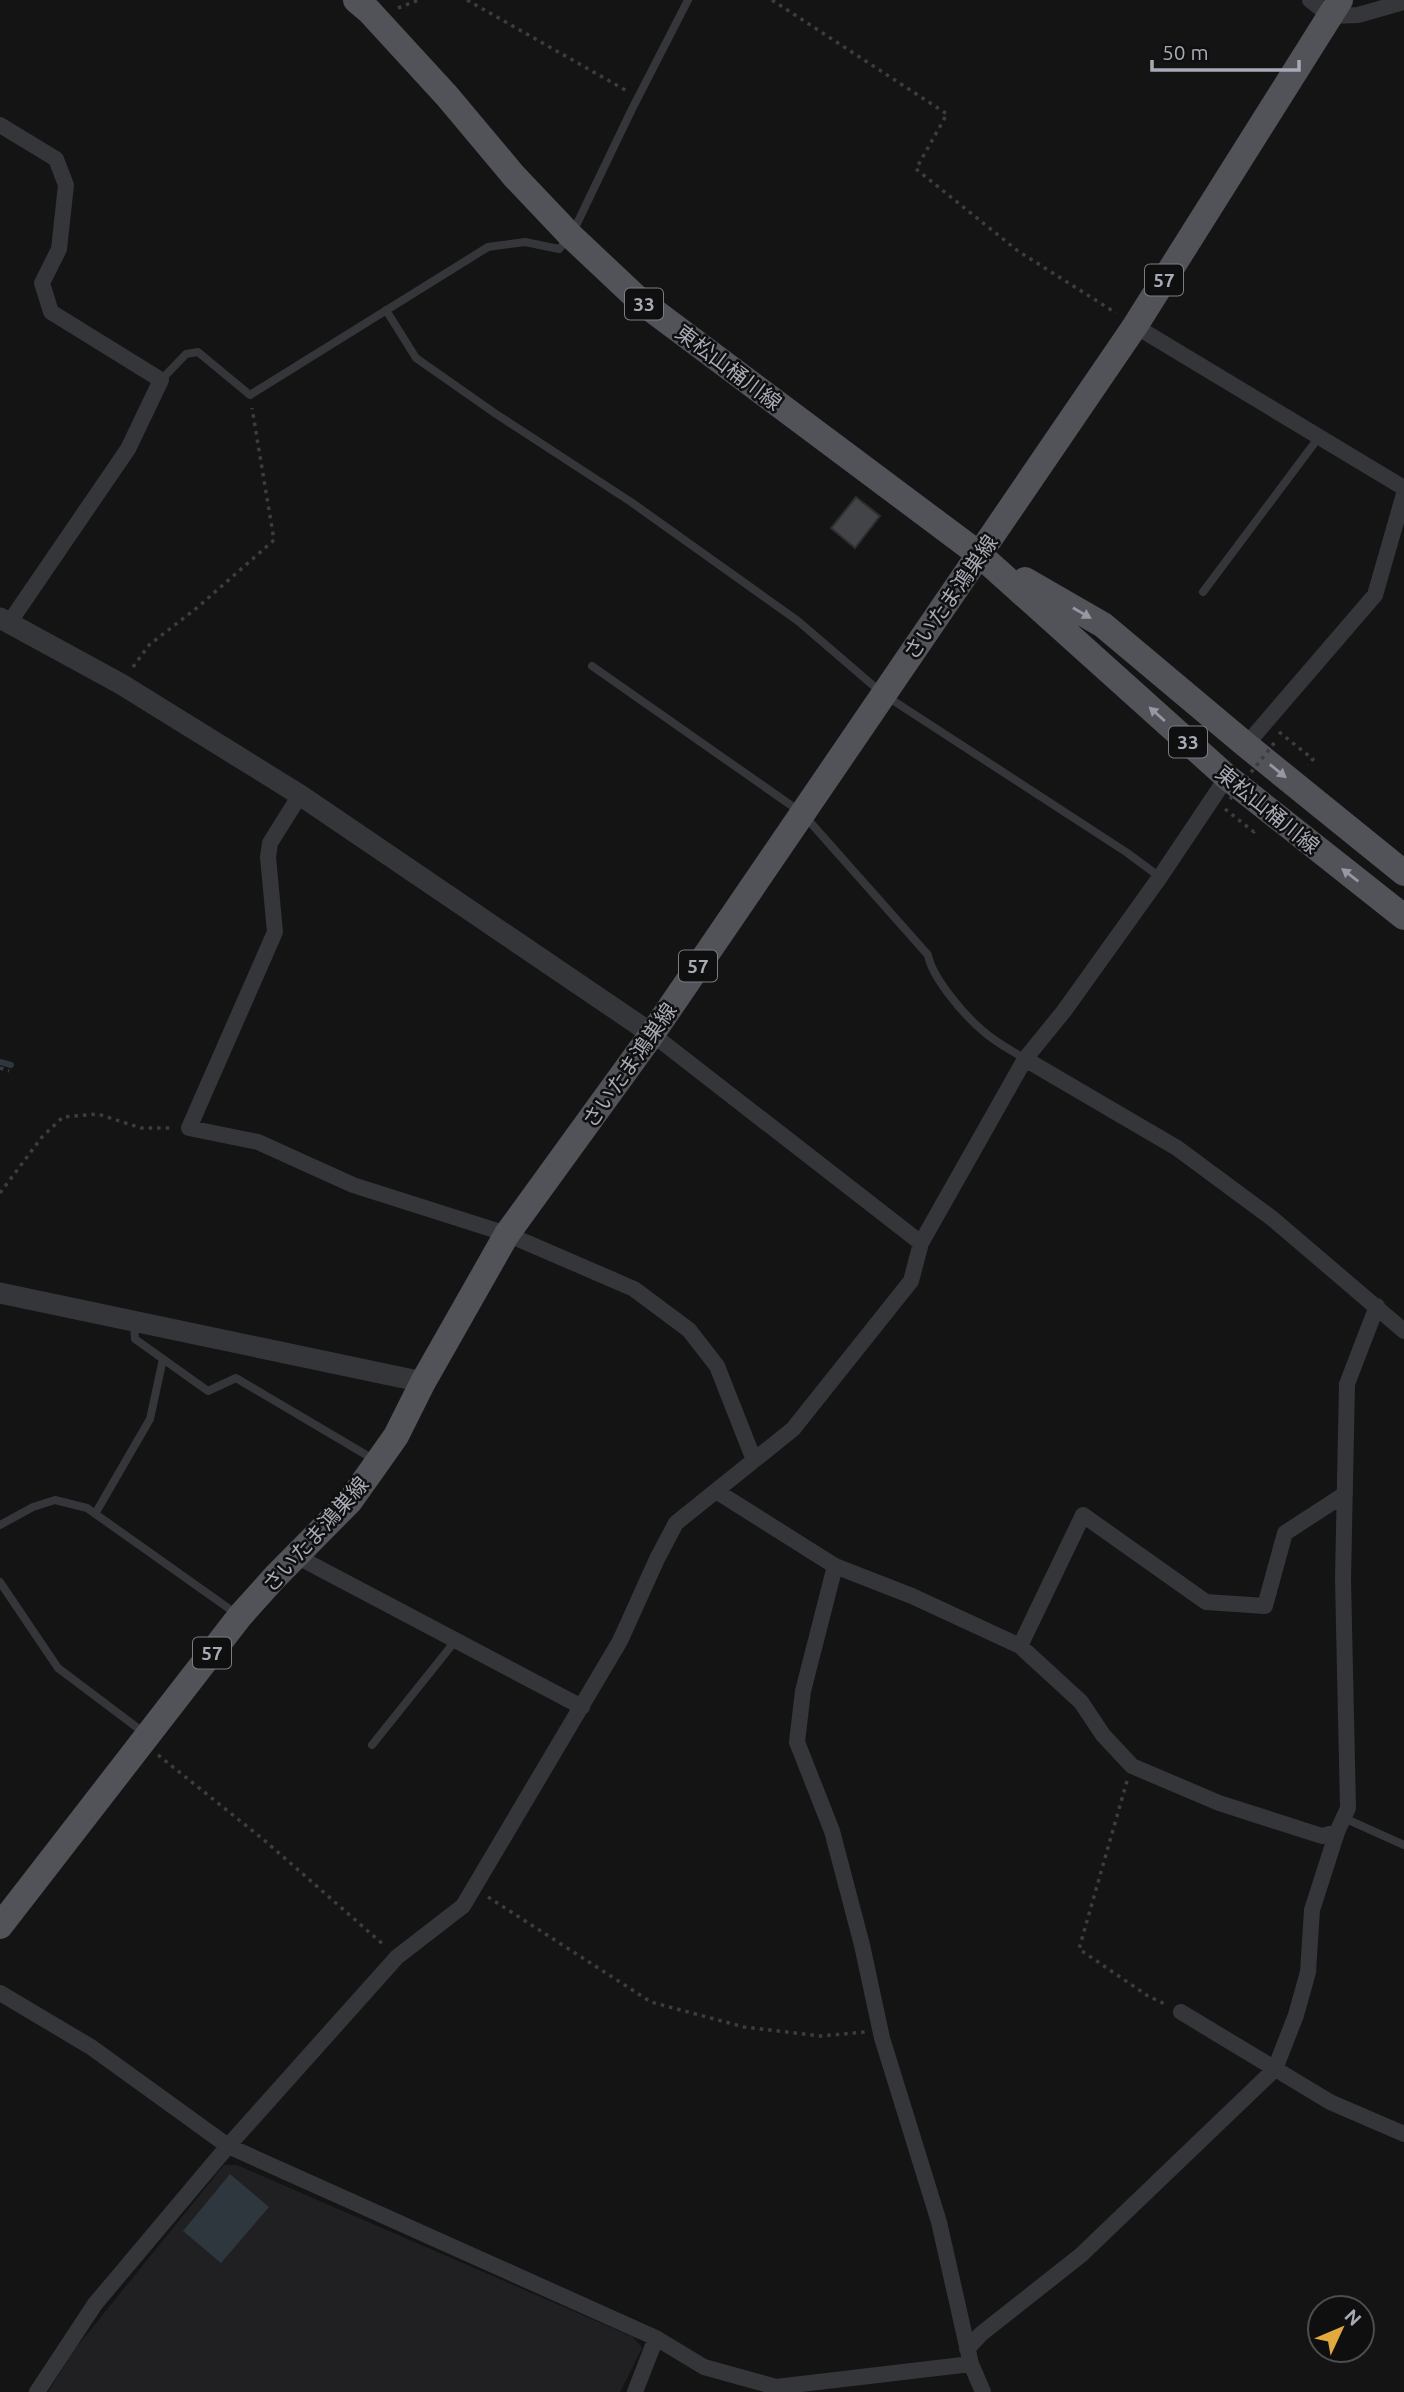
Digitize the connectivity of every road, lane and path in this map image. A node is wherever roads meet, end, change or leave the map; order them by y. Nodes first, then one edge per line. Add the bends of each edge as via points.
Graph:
1 (356, 0) edge
2 (467, 0) edge
3 (688, 0) edge
4 (772, 0) edge
5 (1404, 2) edge
6 (1327, 5) edge
7 (638, 97) junction
8 (0, 125) edge
9 (571, 236) junction
10 (386, 310) junction
11 (1135, 326) junction
12 (161, 380) junction
13 (250, 395) junction
14 (1319, 437) junction
15 (1404, 488) edge
16 (1404, 494) edge
17 (981, 555) junction
18 (1203, 592) dead end
19 (4, 621) edge
20 (592, 666) dead end
21 (121, 684) junction
22 (883, 694) junction
23 (1266, 722) junction
24 (1275, 742) dead end
25 (1246, 745) junction
26 (1306, 767) dead end
27 (1228, 788) junction
28 (300, 795) junction
29 (802, 813) junction
30 (1404, 873) edge
31 (1160, 877) junction
32 (1404, 917) edge
33 (652, 1034) junction
34 (1025, 1059) junction
35 (0, 1068) edge
36 (9, 1071) dead end
37 (189, 1128) junction
38 (0, 1193) edge
39 (507, 1234) junction
40 (921, 1243) junction
41 (0, 1293) edge
42 (1377, 1306) junction
43 (134, 1321) junction
44 (1404, 1331) edge
45 (163, 1359) junction
46 (424, 1382) junction
47 (368, 1456) dead end
48 (754, 1460) junction
49 (716, 1491) junction
50 (1345, 1494) junction
51 (95, 1514) junction
52 (0, 1525) edge
53 (296, 1556) junction
54 (835, 1566) junction
55 (0, 1582) edge
56 (240, 1616) junction
57 (456, 1640) junction
58 (1020, 1646) junction
59 (582, 1707) junction
60 (145, 1739) junction
61 (372, 1745) dead end
62 (1132, 1766) junction
63 (1340, 1825) junction
64 (1404, 1845) edge
65 (475, 1888) junction
66 (0, 1926) edge
67 (397, 1957) junction
68 (0, 1993) edge
69 (1181, 2012) joint
70 (881, 2031) junction
71 (1275, 2069) junction
72 (1404, 2134) edge
73 (228, 2146) junction
74 (656, 2338) junction
75 (969, 2357) junction
76 (37, 2392) edge
77 (635, 2392) edge
78 (983, 2392) edge

1 - 9 main road, 東松山桶川線 / 33
2 - 7 path
3 - 7 lane
4 - 11 path via 947,114 916,169 1017,251
5 - 6 street via 1358,15
6 - 11 main road, さいたま鴻巣線 / 57
7 - 9 lane
8 - 12 street via 56,159 66,185 59,248 42,283 51,312
9 - 10 lane via 559,249 525,242 488,247
9 - 17 main road, 東松山桶川線 / 33 via 639,300
10 - 13 lane
10 - 22 lane via 416,358 798,621
11 - 14 street
11 - 17 main road, さいたま鴻巣線 / 57
12 - 13 lane via 186,354 198,352
12 - 19 street via 128,449
13 - 21 path via 274,540 149,645
14 - 15 street
14 - 18 lane
16 - 23 street via 1375,595
17 - 22 main road, さいたま鴻巣線 / 57
17 -> 25 main road, 東松山桶川線 / 33 via 1103,625
27 -> 17 main road, 東松山桶川線 / 33
19 - 21 street
20 - 29 lane
21 - 28 street
22 - 29 main road, さいたま鴻巣線 / 57
22 - 31 lane
23 - 25 street
23 - 26 path via 1313,759
24 - 27 path, bridge
25 -> 30 main road, 東松山桶川線 / 33
27 - 31 street
32 -> 27 main road, 東松山桶川線 / 33
28 - 33 street
28 - 37 street via 270,843 275,932
29 - 33 main road, さいたま鴻巣線 / 57
29 - 34 lane via 928,955 940,983 983,1031
31 - 34 street
33 - 39 main road, さいたま鴻巣線 / 57
33 - 40 street
34 - 40 street
34 - 42 street via 1177,1148 1273,1219
35 - 36 path
37 - 38 path via 142,1128 98,1114 63,1116
37 - 39 street via 258,1142 353,1185
39 - 46 main road, さいたま鴻巣線 / 57
39 - 48 street via 634,1289 689,1331 717,1366
40 - 48 street via 911,1281 793,1429
41 - 43 street
42 - 44 street
42 - 50 street via 1347,1384
43 - 45 lane via 135,1339
43 - 46 street
45 - 47 lane via 208,1391 236,1378
45 - 51 lane via 150,1419
46 - 53 main road, さいたま鴻巣線 / 57 via 396,1436 350,1501
48 - 49 street
49 - 54 street
49 - 59 street via 676,1523 620,1641
50 - 58 street via 1284,1533 1265,1606 1206,1602 1083,1515
50 - 63 street via 1348,1808
51 - 52 lane via 55,1500
51 - 56 lane
53 - 56 main road, さいたま鴻巣線 / 57
53 - 57 street
54 - 58 street
54 - 70 street via 803,1691 797,1742 832,1831
55 - 60 lane via 58,1668
56 - 60 main road, さいたま鴻巣線 / 57
57 - 59 street
57 - 61 lane
58 - 62 street via 1081,1702
59 - 65 street
60 - 66 main road, さいたま鴻巣線 / 57
60 - 67 path
62 - 63 street via 1219,1803 1322,1836
62 - 69 path via 1079,1949 1148,1996
63 - 64 lane
63 - 71 street via 1312,1910 1308,1972
65 - 67 street via 464,1906
65 - 70 path via 651,2002 744,2027 821,2036
67 - 73 street
68 - 73 street via 91,2047
69 - 71 street
70 - 75 street via 939,2222
71 - 72 street via 1330,2102
71 - 75 street via 1081,2255 981,2334
73 - 74 street
73 - 76 street via 95,2304
74 - 75 street via 704,2367 776,2387
74 - 77 street
75 - 78 street

